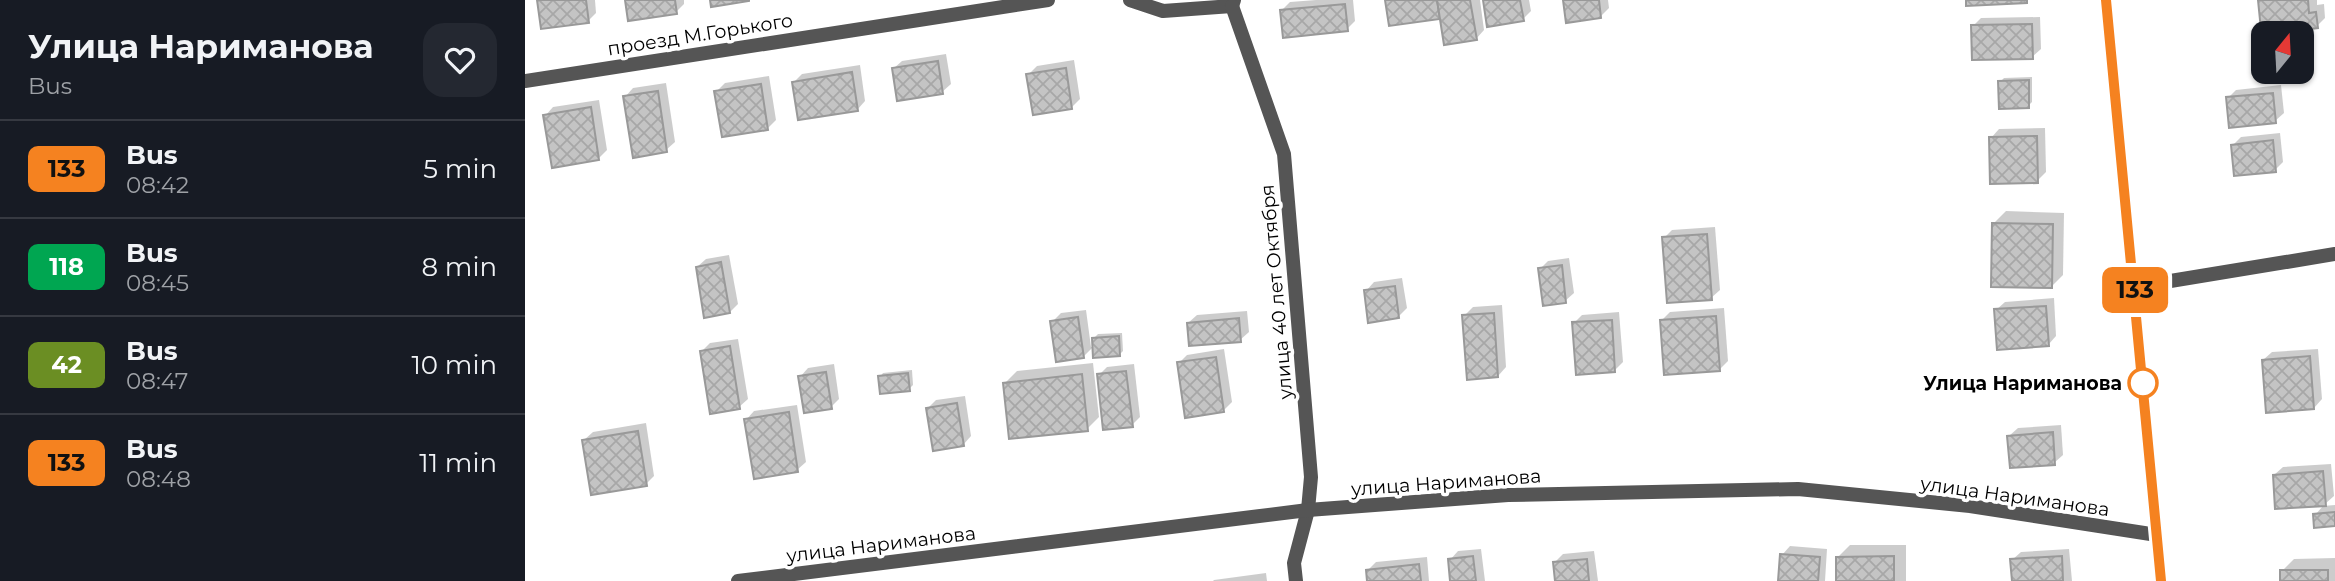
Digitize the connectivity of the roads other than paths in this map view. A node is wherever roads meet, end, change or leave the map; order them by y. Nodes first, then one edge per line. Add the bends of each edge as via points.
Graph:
1 (1048, 0) edge
2 (1130, 0) edge
3 (2106, 0) edge
4 (1233, 3) edge
5 (525, 81) edge
6 (2335, 254) edge
7 (2134, 287) junction
8 (1308, 510) junction
9 (2157, 536) junction
10 (738, 581) edge
11 (1296, 581) edge
12 (2161, 581) edge

1 - 5 street, проезд М.Горького
2 - 4 street via 1163,11
3 - 7 street
4 - 8 street, улица 40 лет Октября via 1284,154 1311,477
6 - 7 street
7 - 9 street
8 - 9 street, улица Нариманова via 1508,495 1798,489 1970,506
8 - 10 street, улица Нариманова
8 - 11 street, улица 40 лет Октября via 1294,563
9 - 12 street

